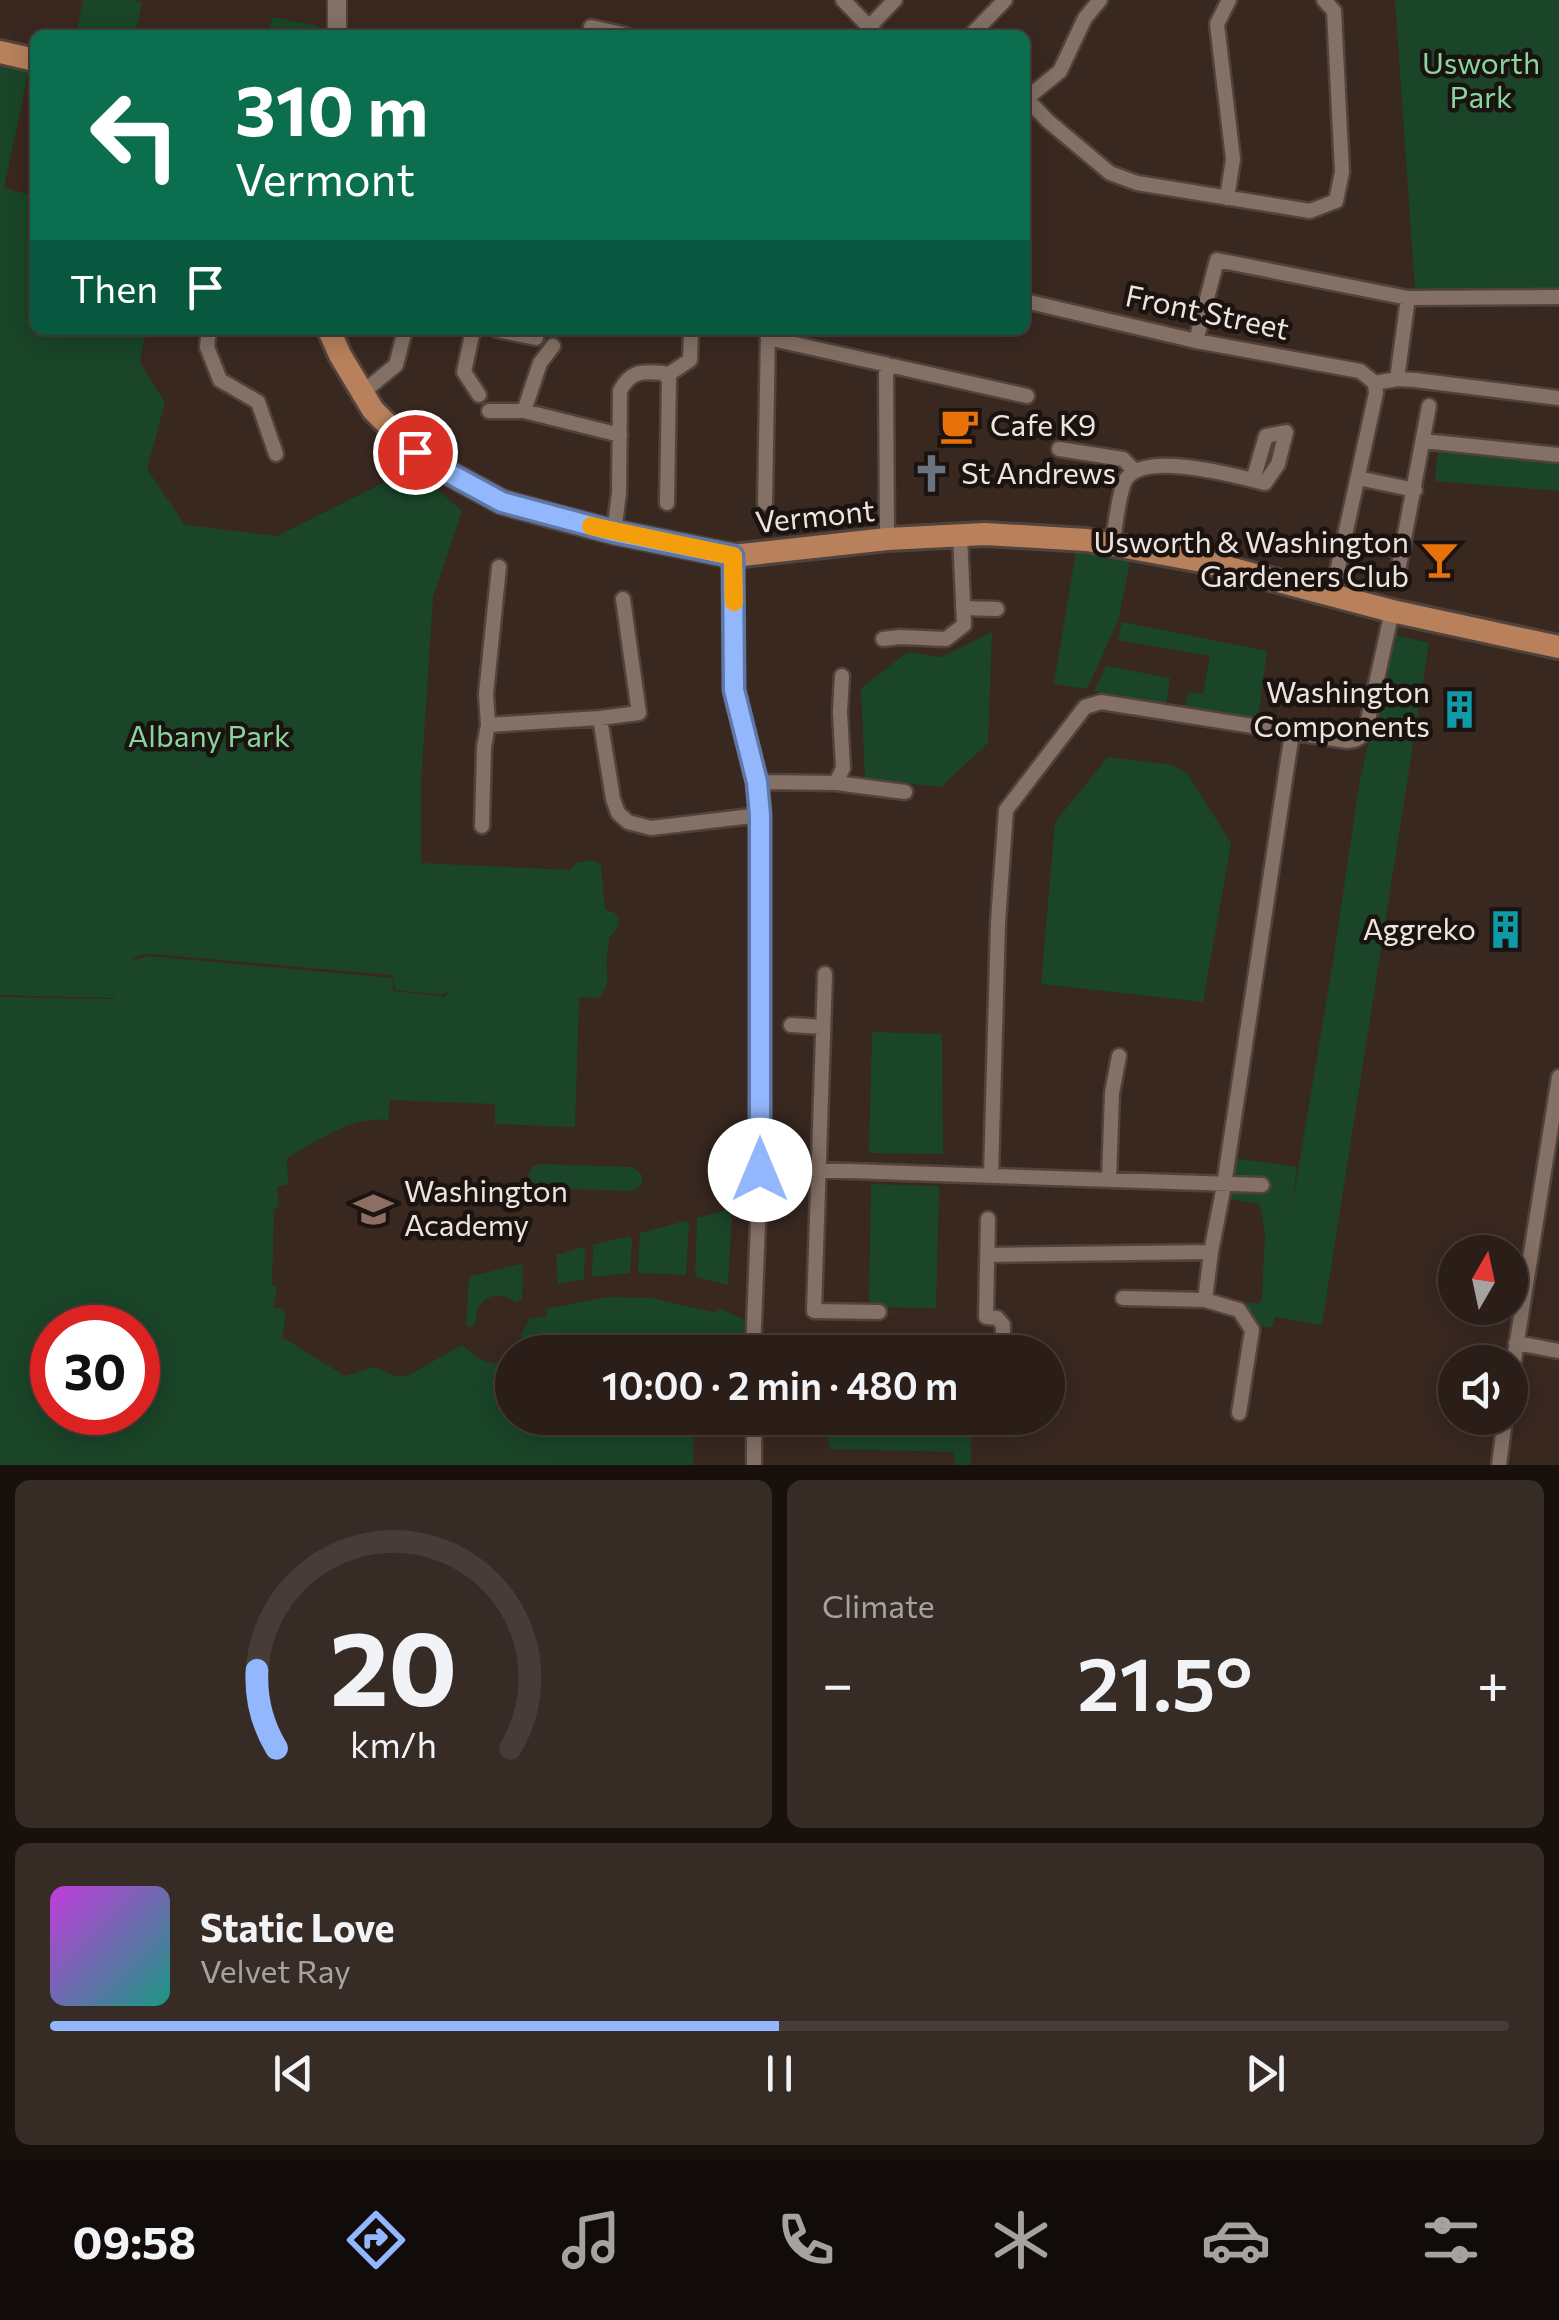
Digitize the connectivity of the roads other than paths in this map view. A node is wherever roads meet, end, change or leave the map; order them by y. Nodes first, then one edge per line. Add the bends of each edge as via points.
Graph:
1 (337, 0) edge
2 (843, 0) edge
3 (896, 0) edge
4 (1005, 0) edge
5 (1100, 0) edge
6 (1229, 0) edge
7 (1324, 0) edge
8 (591, 27) dead end
9 (337, 30) edge
10 (604, 30) edge
11 (872, 30) edge
12 (874, 30) edge
13 (976, 30) edge
14 (0, 52) edge
15 (30, 59) edge
16 (1030, 95) edge
17 (1030, 102) edge
18 (1227, 198) junction
19 (1559, 297) edge
20 (1408, 298) junction
21 (1030, 301) edge
22 (208, 335) edge
23 (332, 335) edge
24 (404, 335) edge
25 (472, 335) edge
26 (521, 335) edge
27 (692, 335) edge
28 (768, 335) edge
29 (772, 335) edge
30 (536, 338) dead end
31 (1196, 341) junction
32 (553, 346) dead end
33 (886, 364) junction
34 (666, 376) junction
35 (1398, 379) junction
36 (1375, 382) junction
37 (362, 393) junction
38 (479, 395) dead end
39 (1028, 396) dead end
40 (1559, 398) edge
41 (1429, 406) dead end
42 (489, 411) dead end
43 (524, 412) junction
44 (620, 435) junction
45 (1423, 441) junction
46 (1059, 448) dead end
47 (276, 454) dead end
48 (1559, 455) edge
49 (1135, 471) junction
50 (1358, 478) junction
51 (1253, 480) dead end
52 (1415, 490) junction
53 (667, 503) dead end
54 (765, 503) dead end
55 (614, 532) junction
56 (960, 535) junction
57 (887, 539) junction
58 (1112, 546) junction
59 (733, 556) junction
60 (499, 567) dead end
61 (1396, 582) dead end
62 (1332, 596) junction
63 (624, 600) dead end
64 (963, 608) junction
65 (997, 609) dead end
66 (1392, 611) junction
67 (883, 639) dead end
68 (1559, 647) edge
69 (842, 676) dead end
70 (600, 718) junction
71 (488, 725) junction
72 (1292, 733) junction
73 (757, 782) junction
74 (836, 784) junction
75 (906, 792) dead end
76 (760, 815) junction
77 (482, 826) dead end
78 (825, 974) dead end
79 (790, 1025) dead end
80 (823, 1027) junction
81 (1119, 1056) dead end
82 (1559, 1077) edge
83 (760, 1168) junction
84 (819, 1170) junction
85 (991, 1175) junction
86 (1110, 1180) junction
87 (1224, 1184) junction
88 (1262, 1185) dead end
89 (988, 1220) dead end
90 (1211, 1252) junction
91 (988, 1254) junction
92 (1123, 1298) dead end
93 (1205, 1300) junction
94 (878, 1312) dead end
95 (754, 1335) edge
96 (1003, 1335) edge
97 (1516, 1344) joint
98 (1559, 1352) edge
99 (1239, 1413) dead end
100 (754, 1435) edge
101 (1503, 1435) edge
102 (754, 1465) edge
103 (1499, 1465) edge

1 - 9 street
2 - 11 street
3 - 12 street
4 - 13 street
5 - 16 street via 1060,71
6 - 18 street via 1217,24 1233,159
7 - 18 street via 1334,12 1342,172 1336,201 1310,211
8 - 10 street
14 - 15 main road
17 - 18 street via 1110,172
19 - 20 street
20 - 31 street via 1217,260
20 - 35 street
21 - 31 street, Front Street
22 - 47 street via 220,380 258,402
23 - 37 main road, Vermont
24 - 37 street via 396,365
25 - 38 street via 464,372
26 - 30 street
27 - 34 street via 690,360
28 - 54 street
29 - 33 street
31 - 36 street, Front Street via 1360,371
32 - 43 street via 540,363
33 - 39 street
33 - 57 street
34 - 44 street via 641,371 626,380
34 - 53 street
35 - 36 street
35 - 40 street
36 - 50 street
37 - 55 main road, Vermont via 434,465 502,502
41 - 45 street
42 - 43 street
43 - 44 street
44 - 55 street
45 - 48 street
45 - 52 street
46 - 49 street via 1123,459
49 - 51 street via 1171,465
49 - 58 street via 1125,480
50 - 52 street
50 - 62 street
52 - 61 street
55 - 59 main road, Vermont
56 - 57 main road, Vermont
56 - 58 main road, Vermont
56 - 64 street
57 - 59 main road, Vermont
58 - 62 main road, Vermont via 1202,561
59 - 73 street via 734,690
60 - 71 street
62 - 66 main road, Vermont
63 - 70 street via 640,713
64 - 65 street
64 - 67 street via 964,625 946,639
66 - 68 main road, Vermont
66 - 72 street via 1364,734 1346,741
69 - 74 street via 843,768
70 - 71 street
70 - 76 street via 613,800 628,822 651,828
71 - 77 street
72 - 85 street via 1101,702 1085,707 1006,810
72 - 87 street
73 - 74 street
73 - 76 street
74 - 75 street
76 - 83 street
78 - 80 street
79 - 80 street
80 - 84 street
81 - 86 street
82 - 97 street
83 - 84 street
83 - 95 street
84 - 85 street
84 - 94 street via 814,1310
85 - 86 street
86 - 87 street
87 - 88 street
87 - 90 street
89 - 91 street
90 - 91 street
90 - 93 street
91 - 96 street via 986,1317 1003,1324
92 - 93 street
93 - 99 street via 1238,1310 1252,1330
97 - 98 street
100 - 102 street
101 - 103 street

